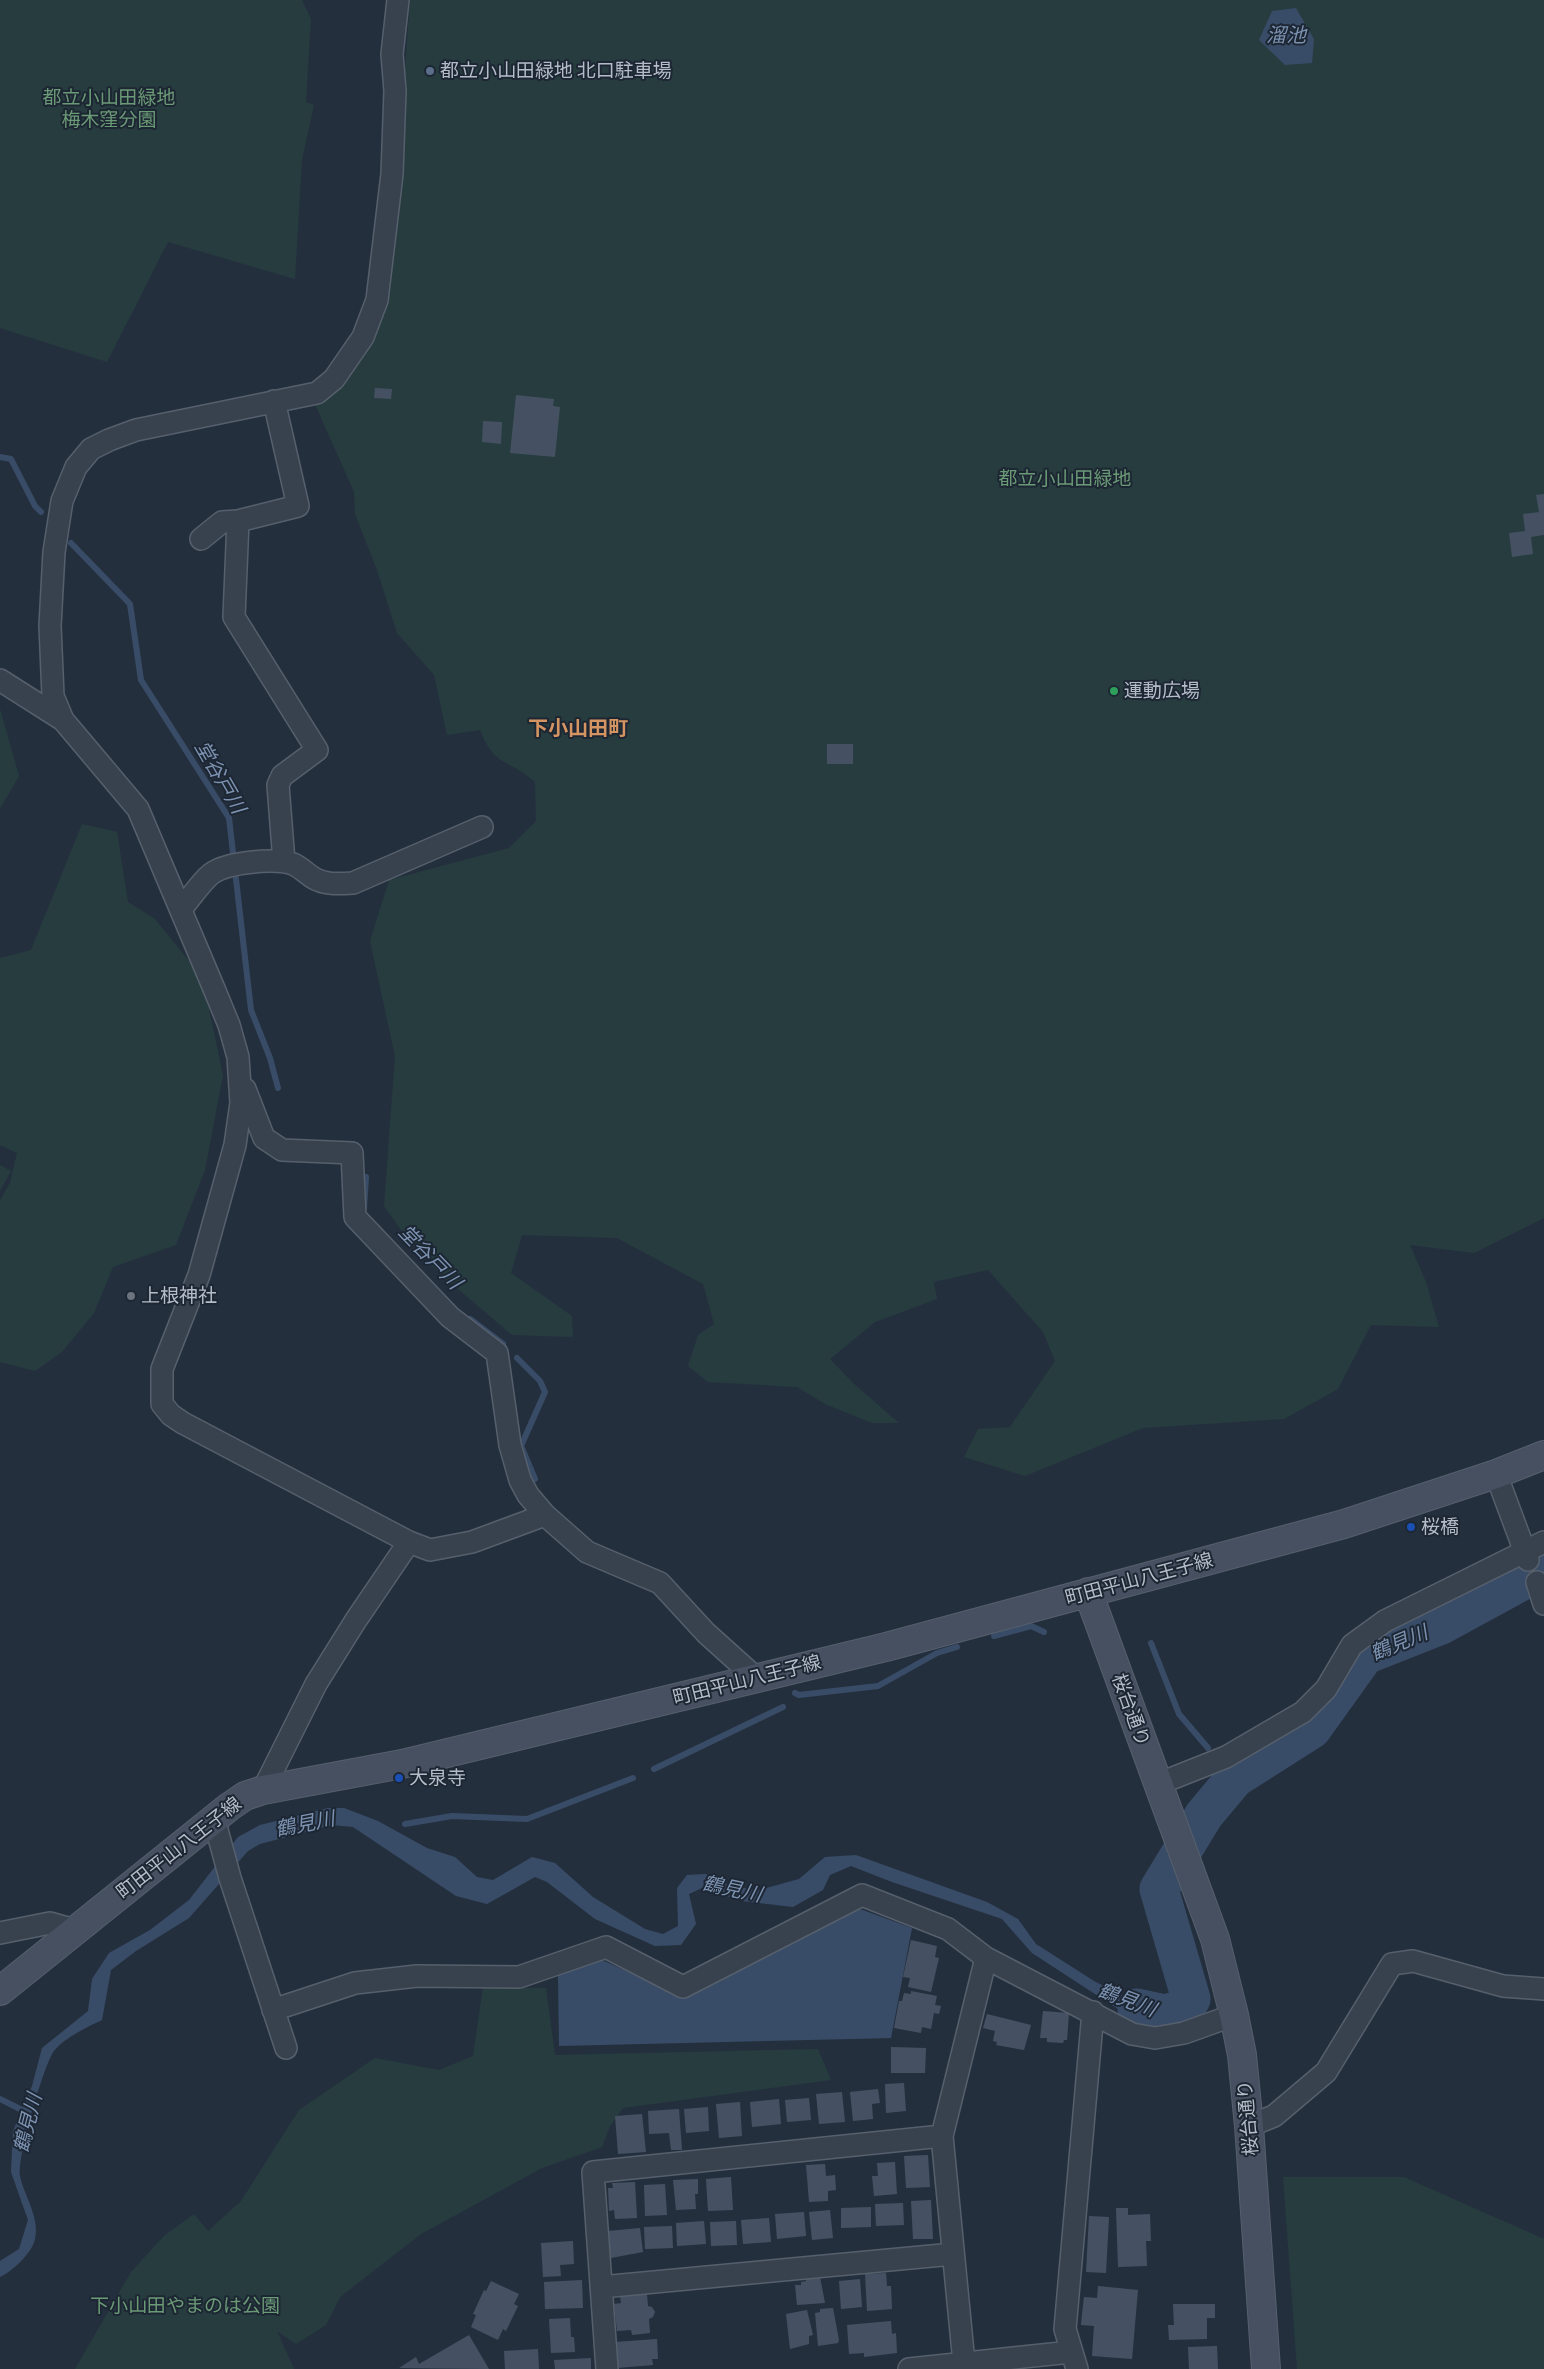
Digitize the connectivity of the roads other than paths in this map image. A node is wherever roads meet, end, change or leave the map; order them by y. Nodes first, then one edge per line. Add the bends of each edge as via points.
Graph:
1 (398, 0) edge
2 (274, 401) junction
3 (238, 521) junction
4 (201, 538) dead end
5 (0, 680) edge
6 (63, 720) junction
7 (482, 827) dead end
8 (284, 862) junction
9 (182, 909) junction
10 (240, 1074) junction
11 (1544, 1455) edge
12 (1496, 1474) junction
13 (545, 1515) junction
14 (409, 1542) junction
15 (1544, 1542) edge
16 (1527, 1556) junction
17 (1536, 1582) dead end
18 (1088, 1592) junction
19 (1544, 1604) edge
20 (756, 1678) junction
21 (1158, 1784) junction
22 (263, 1790) junction
23 (214, 1818) junction
24 (75, 1930) junction
25 (0, 1933) edge
26 (986, 1958) junction
27 (1544, 1989) edge
28 (0, 1991) edge
29 (273, 2010) junction
30 (1093, 2012) junction
31 (1234, 2015) junction
32 (286, 2048) dead end
33 (1250, 2126) junction
34 (942, 2136) junction
35 (953, 2254) junction
36 (601, 2287) junction
37 (1074, 2360) edge
38 (964, 2363) junction
39 (607, 2369) edge
40 (909, 2369) edge
41 (1266, 2369) edge

1 - 2 street via 392,54 395,92 392,174 377,300 372,317 363,337 334,378 317,393
2 - 3 street via 298,506
2 - 6 street via 136,430 91,449 76,468 62,501 54,552 50,626 53,696
3 - 4 street via 222,522
3 - 8 street via 234,617 317,750 282,776 278,785
5 - 6 street
6 - 9 street via 138,809
7 - 8 street via 352,883 331,884 314,879 296,865
8 - 9 street via 247,864 216,871
9 - 10 street via 229,1025
10 - 13 street via 264,1138 282,1150 352,1153 354,1217 450,1317 497,1353 510,1445 520,1480
10 - 14 street via 241,1103 235,1145 207,1249 162,1368 162,1404 183,1423
11 - 12 main road, 町田平山八王子線
12 - 16 street
12 - 18 main road, 町田平山八王子線 via 1344,1524
13 - 14 street via 472,1542 430,1550
13 - 20 street via 587,1552 660,1583 706,1633
14 - 22 street via 316,1684
15 - 16 street
16 - 21 street via 1385,1621 1352,1645 1326,1688 1303,1712 1226,1757
17 - 19 street
18 - 20 main road, 町田平山八王子線 via 886,1647
18 - 21 main road, 桜台通り
20 - 22 main road, 町田平山八王子線 via 402,1764
21 - 31 main road, 桜台通り via 1215,1939
22 - 23 main road, 町田平山八王子線 via 245,1796
23 - 24 main road, 町田平山八王子線
23 - 29 street
24 - 25 street via 50,1922
24 - 28 main road, 町田平山八王子線
26 - 29 street via 948,1929 862,1895 683,1987 606,1948 519,1977 417,1976 355,1983
26 - 30 street
26 - 34 street
27 - 33 street via 1503,1986 1412,1961 1392,1964 1326,2072 1274,2116
29 - 32 street
30 - 31 street via 1132,2034 1156,2038 1184,2033
30 - 37 street via 1065,2329
31 - 33 main road, 桜台通り
33 - 41 main road, 桜台通り
34 - 35 street
34 - 36 street via 593,2172
35 - 36 street
35 - 38 street
36 - 39 street
37 - 38 street
38 - 40 street

